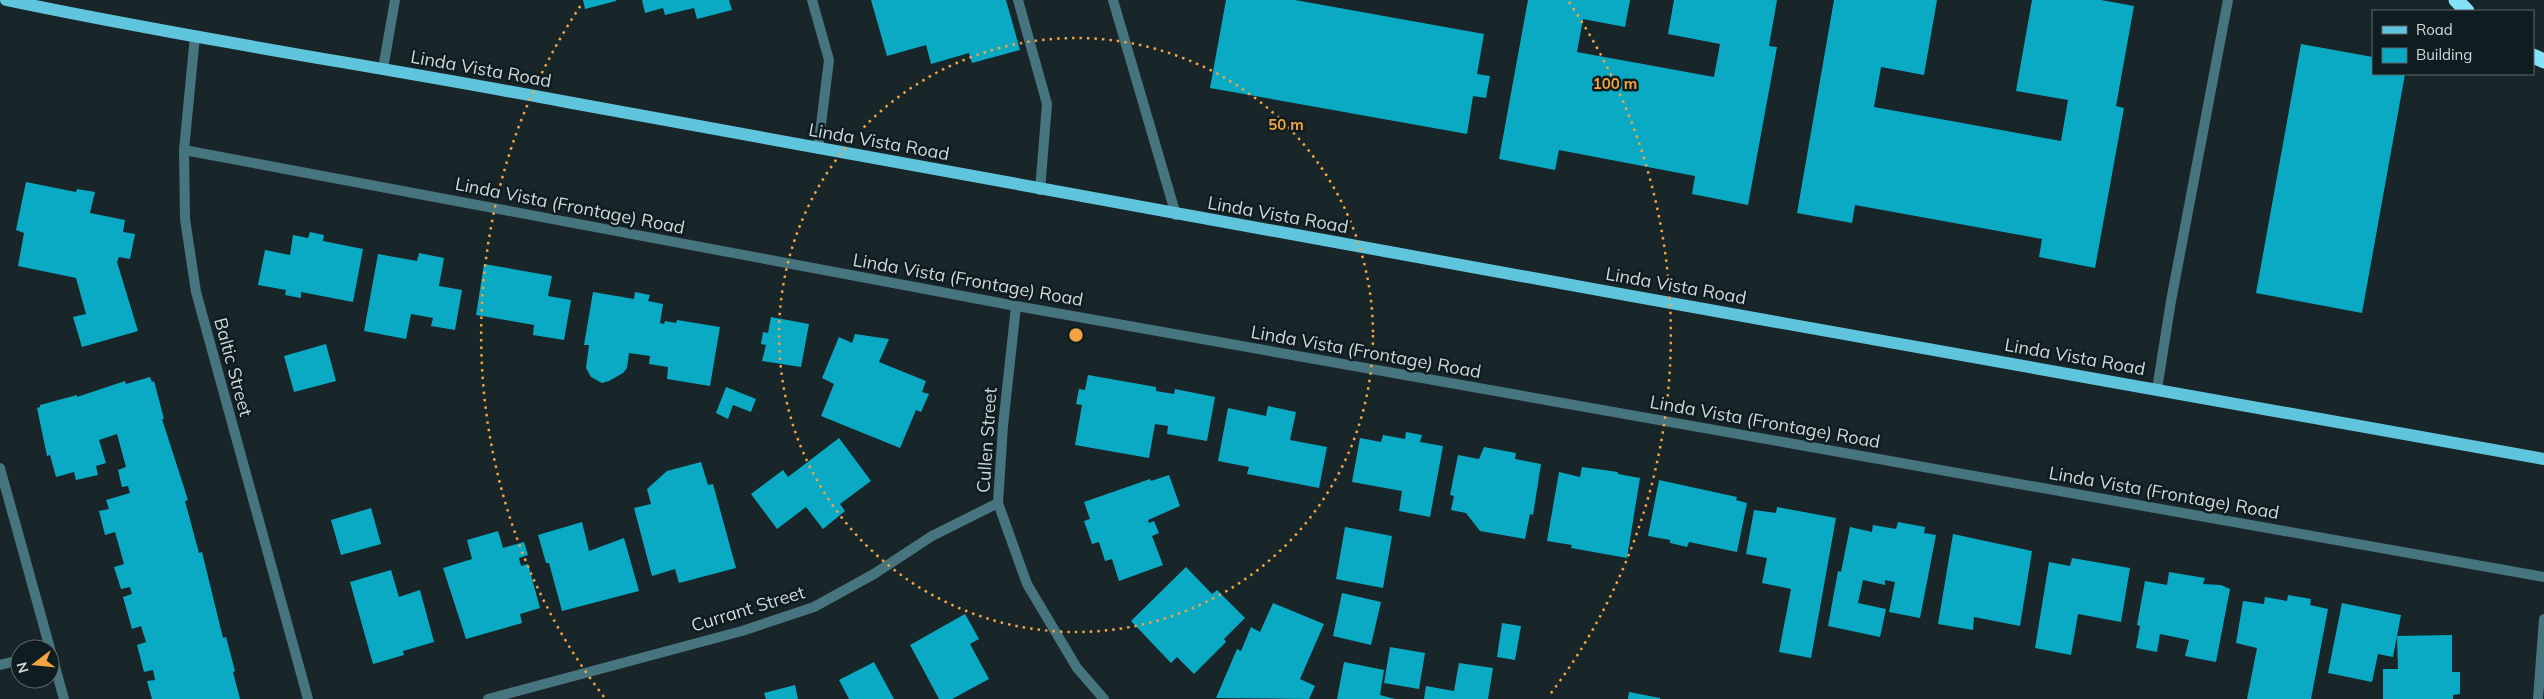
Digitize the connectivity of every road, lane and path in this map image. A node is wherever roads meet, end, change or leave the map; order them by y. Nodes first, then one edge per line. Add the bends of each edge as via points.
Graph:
1 (6, 0) edge
2 (395, 0) edge
3 (812, 0) edge
4 (1018, 0) edge
5 (1113, 0) edge
6 (2228, 0) edge
7 (2456, 0) edge
8 (2465, 10) edge
9 (194, 36) junction
10 (383, 69) junction
11 (818, 149) junction
12 (184, 150) junction
13 (1040, 190) junction
14 (1176, 215) junction
15 (1016, 306) junction
16 (2157, 390) junction
17 (2544, 458) edge
18 (0, 468) edge
19 (998, 503) junction
20 (2544, 577) edge
21 (2544, 620) edge
22 (46, 639) edge
23 (60, 686) edge
24 (64, 699) edge
25 (308, 699) edge
26 (488, 699) edge
27 (1104, 699) edge
28 (2538, 699) edge

1 - 9 main road, Linda Vista Road
2 - 10 street
3 - 11 street via 829,60
4 - 13 street via 1047,104
5 - 14 street
6 - 16 street
7 - 8 highway
9 - 10 main road, Linda Vista Road
9 - 12 street, Baltic Street
10 - 11 main road, Linda Vista Road
11 - 13 main road, Linda Vista Road
12 - 15 street, Linda Vista (Frontage) Road
12 - 25 street, Baltic Street via 185,219 196,292
13 - 14 main road, Linda Vista Road
14 - 16 main road, Linda Vista Road
15 - 19 street, Cullen Street
15 - 20 street, Linda Vista (Frontage) Road
16 - 17 main road, Linda Vista Road
18 - 22 street
19 - 26 street, Currant Street via 932,536 874,574 814,607 742,631
19 - 27 street, Cullen Street via 1027,584 1077,668
21 - 28 street
23 - 24 street

